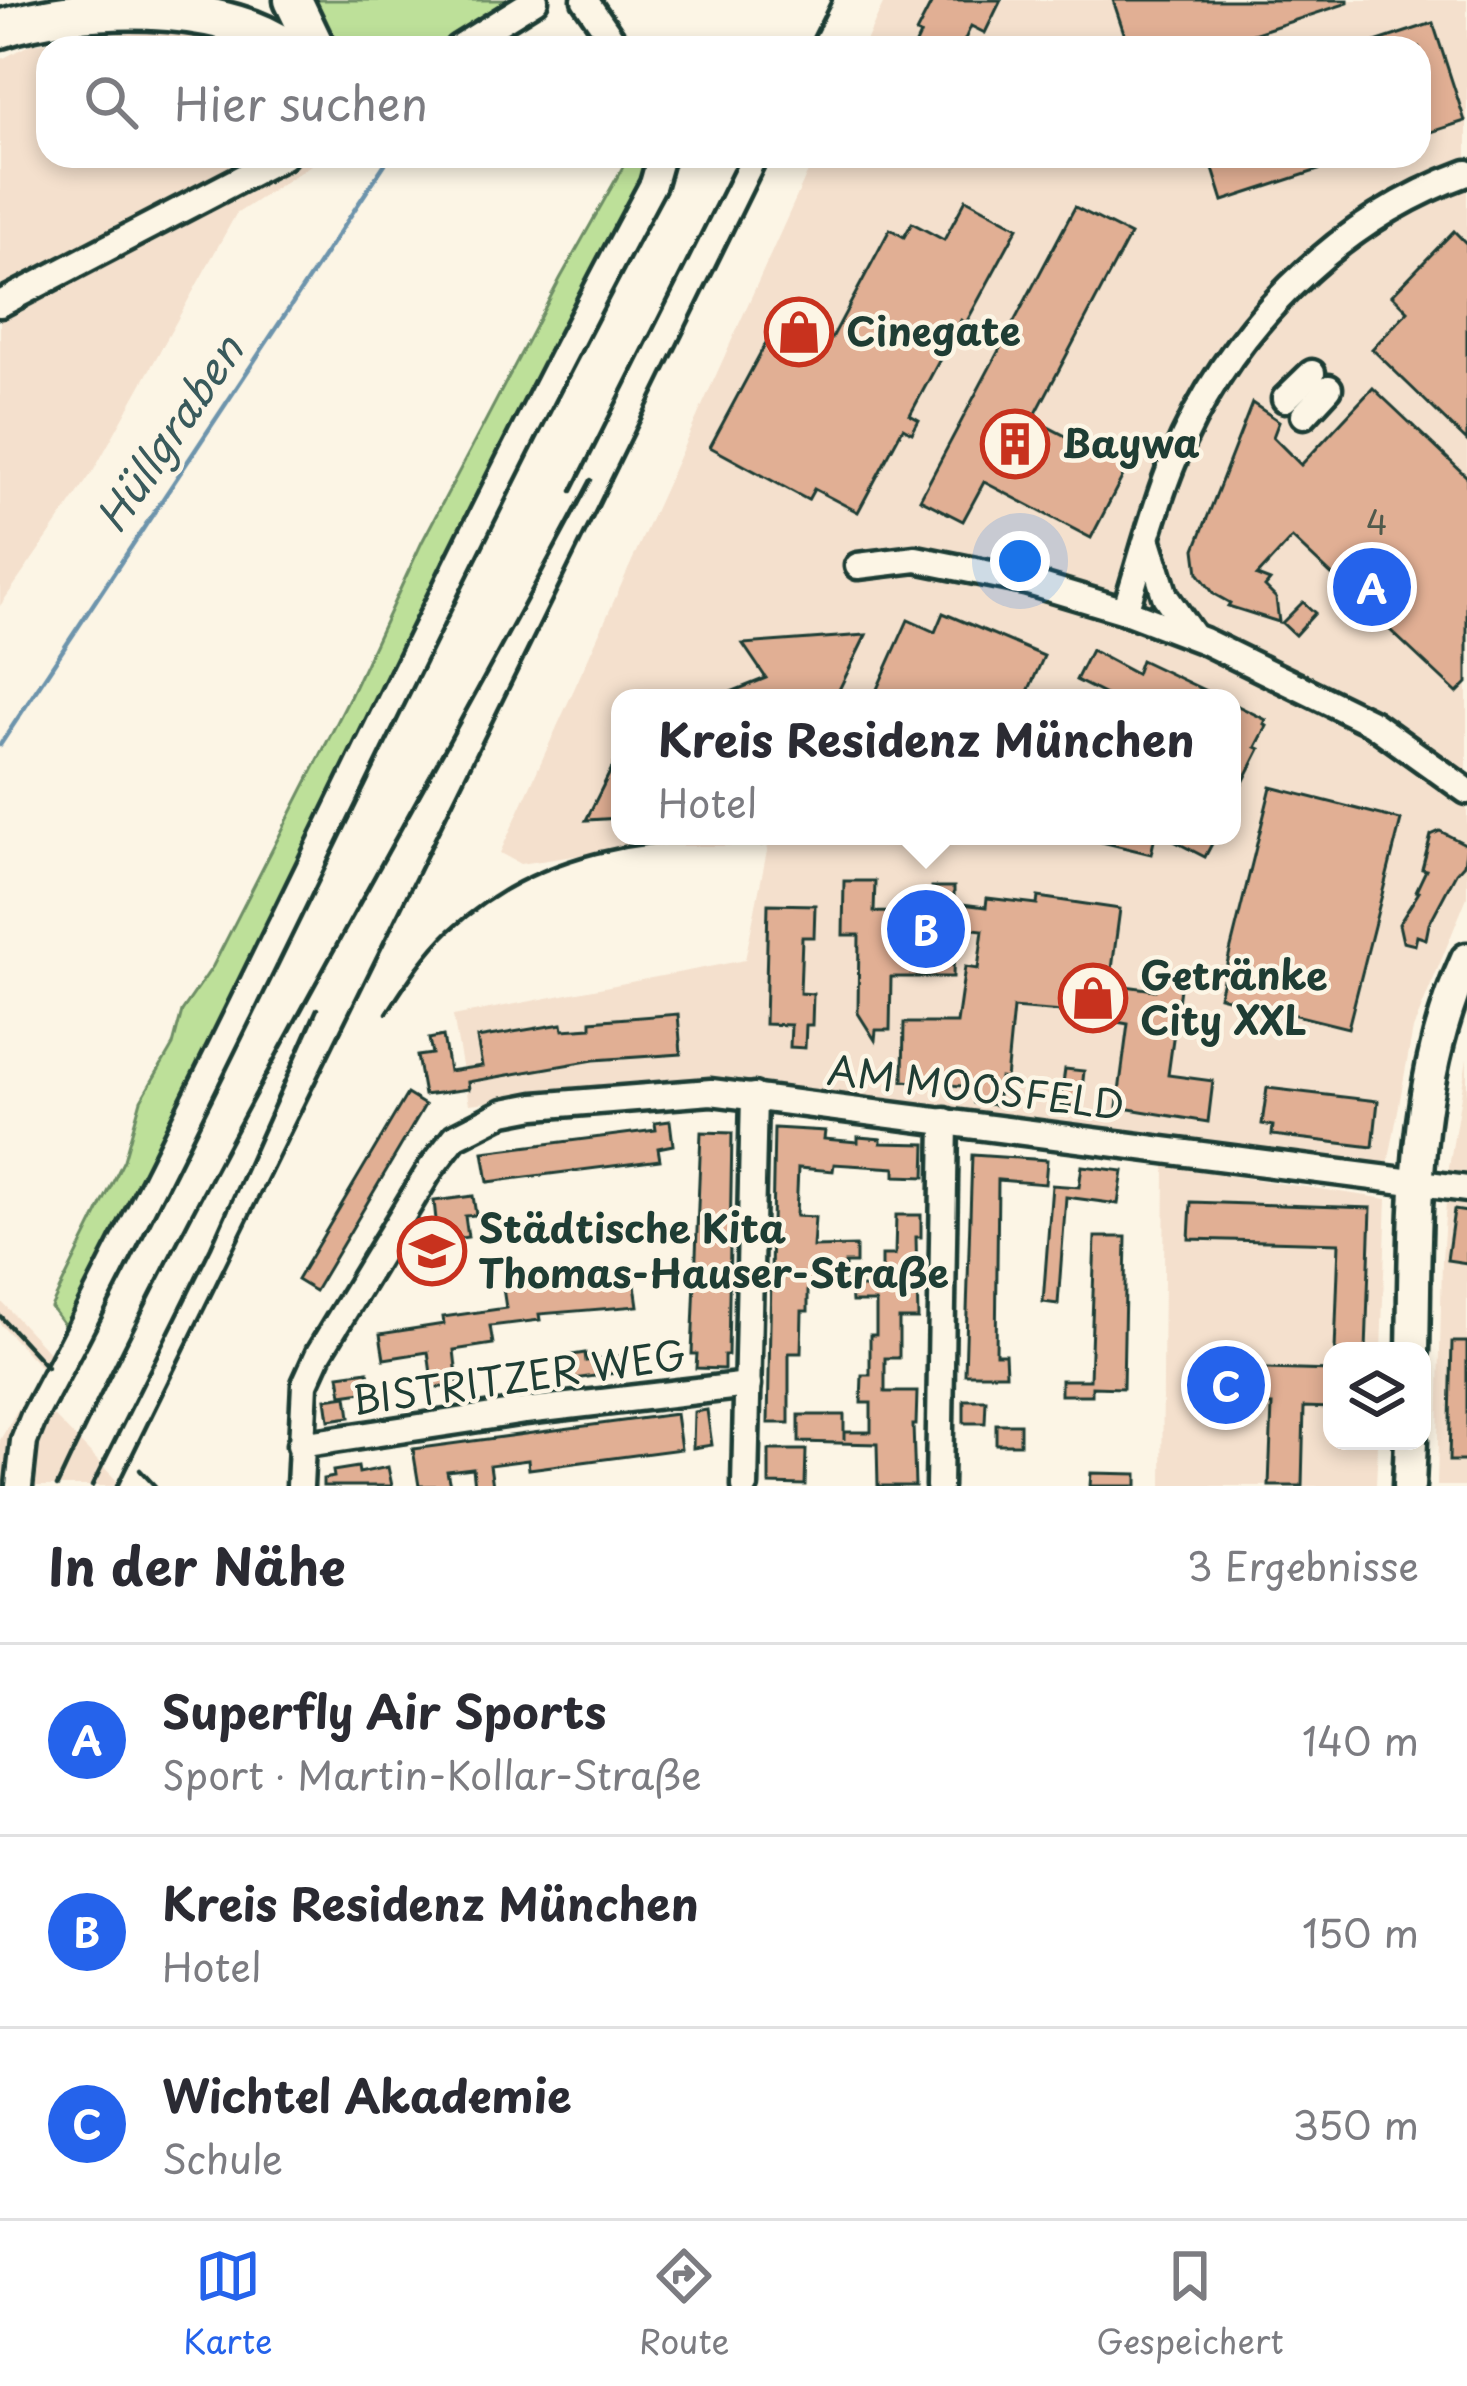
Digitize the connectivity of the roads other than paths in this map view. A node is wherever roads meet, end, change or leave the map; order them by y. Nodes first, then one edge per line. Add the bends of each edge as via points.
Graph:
1 (293, 0) edge
2 (535, 0) edge
3 (585, 0) edge
4 (108, 3) edge
5 (0, 29) edge
6 (274, 36) edge
7 (310, 36) edge
8 (477, 36) edge
9 (610, 36) edge
10 (261, 168) edge
11 (658, 168) edge
12 (1467, 173) edge
13 (0, 304) edge
14 (1320, 380) dead end
15 (1295, 407) dead end
16 (1148, 542) junction
17 (858, 566) dead end
18 (1125, 611) junction
19 (1195, 637) junction
20 (1467, 791) edge
21 (1467, 959) edge
22 (754, 1096) junction
23 (945, 1120) junction
24 (1416, 1184) junction
25 (1467, 1189) edge
26 (1413, 1342) edge
27 (748, 1384) junction
28 (300, 1445) junction
29 (1411, 1450) edge
30 (19, 1486) edge
31 (300, 1486) edge
32 (746, 1486) edge
33 (939, 1486) edge
34 (1409, 1486) edge

1 - 7 highway
2 - 8 street
3 - 9 street
4 - 5 highway
4 - 6 highway via 232,15
10 - 13 street
11 - 30 street via 34,1416
12 - 16 street via 1357,230 1253,327 1173,463
14 - 15 street
16 - 18 street
16 - 19 street via 1165,596
17 - 18 street via 916,559
18 - 19 street
19 - 20 street via 1372,724
21 - 24 main road via 1430,1072
22 - 23 street, AM MOOSFELD
22 - 27 street
22 - 28 street, AM MOOSFELD via 688,1093 535,1106 503,1112 455,1138 319,1353 304,1384
23 - 24 street, AM MOOSFELD
23 - 33 street
24 - 25 street, AM MOOSFELD
24 - 26 main road
27 - 28 street, BISTRITZER WEG
27 - 32 street
28 - 31 street
29 - 34 main road

